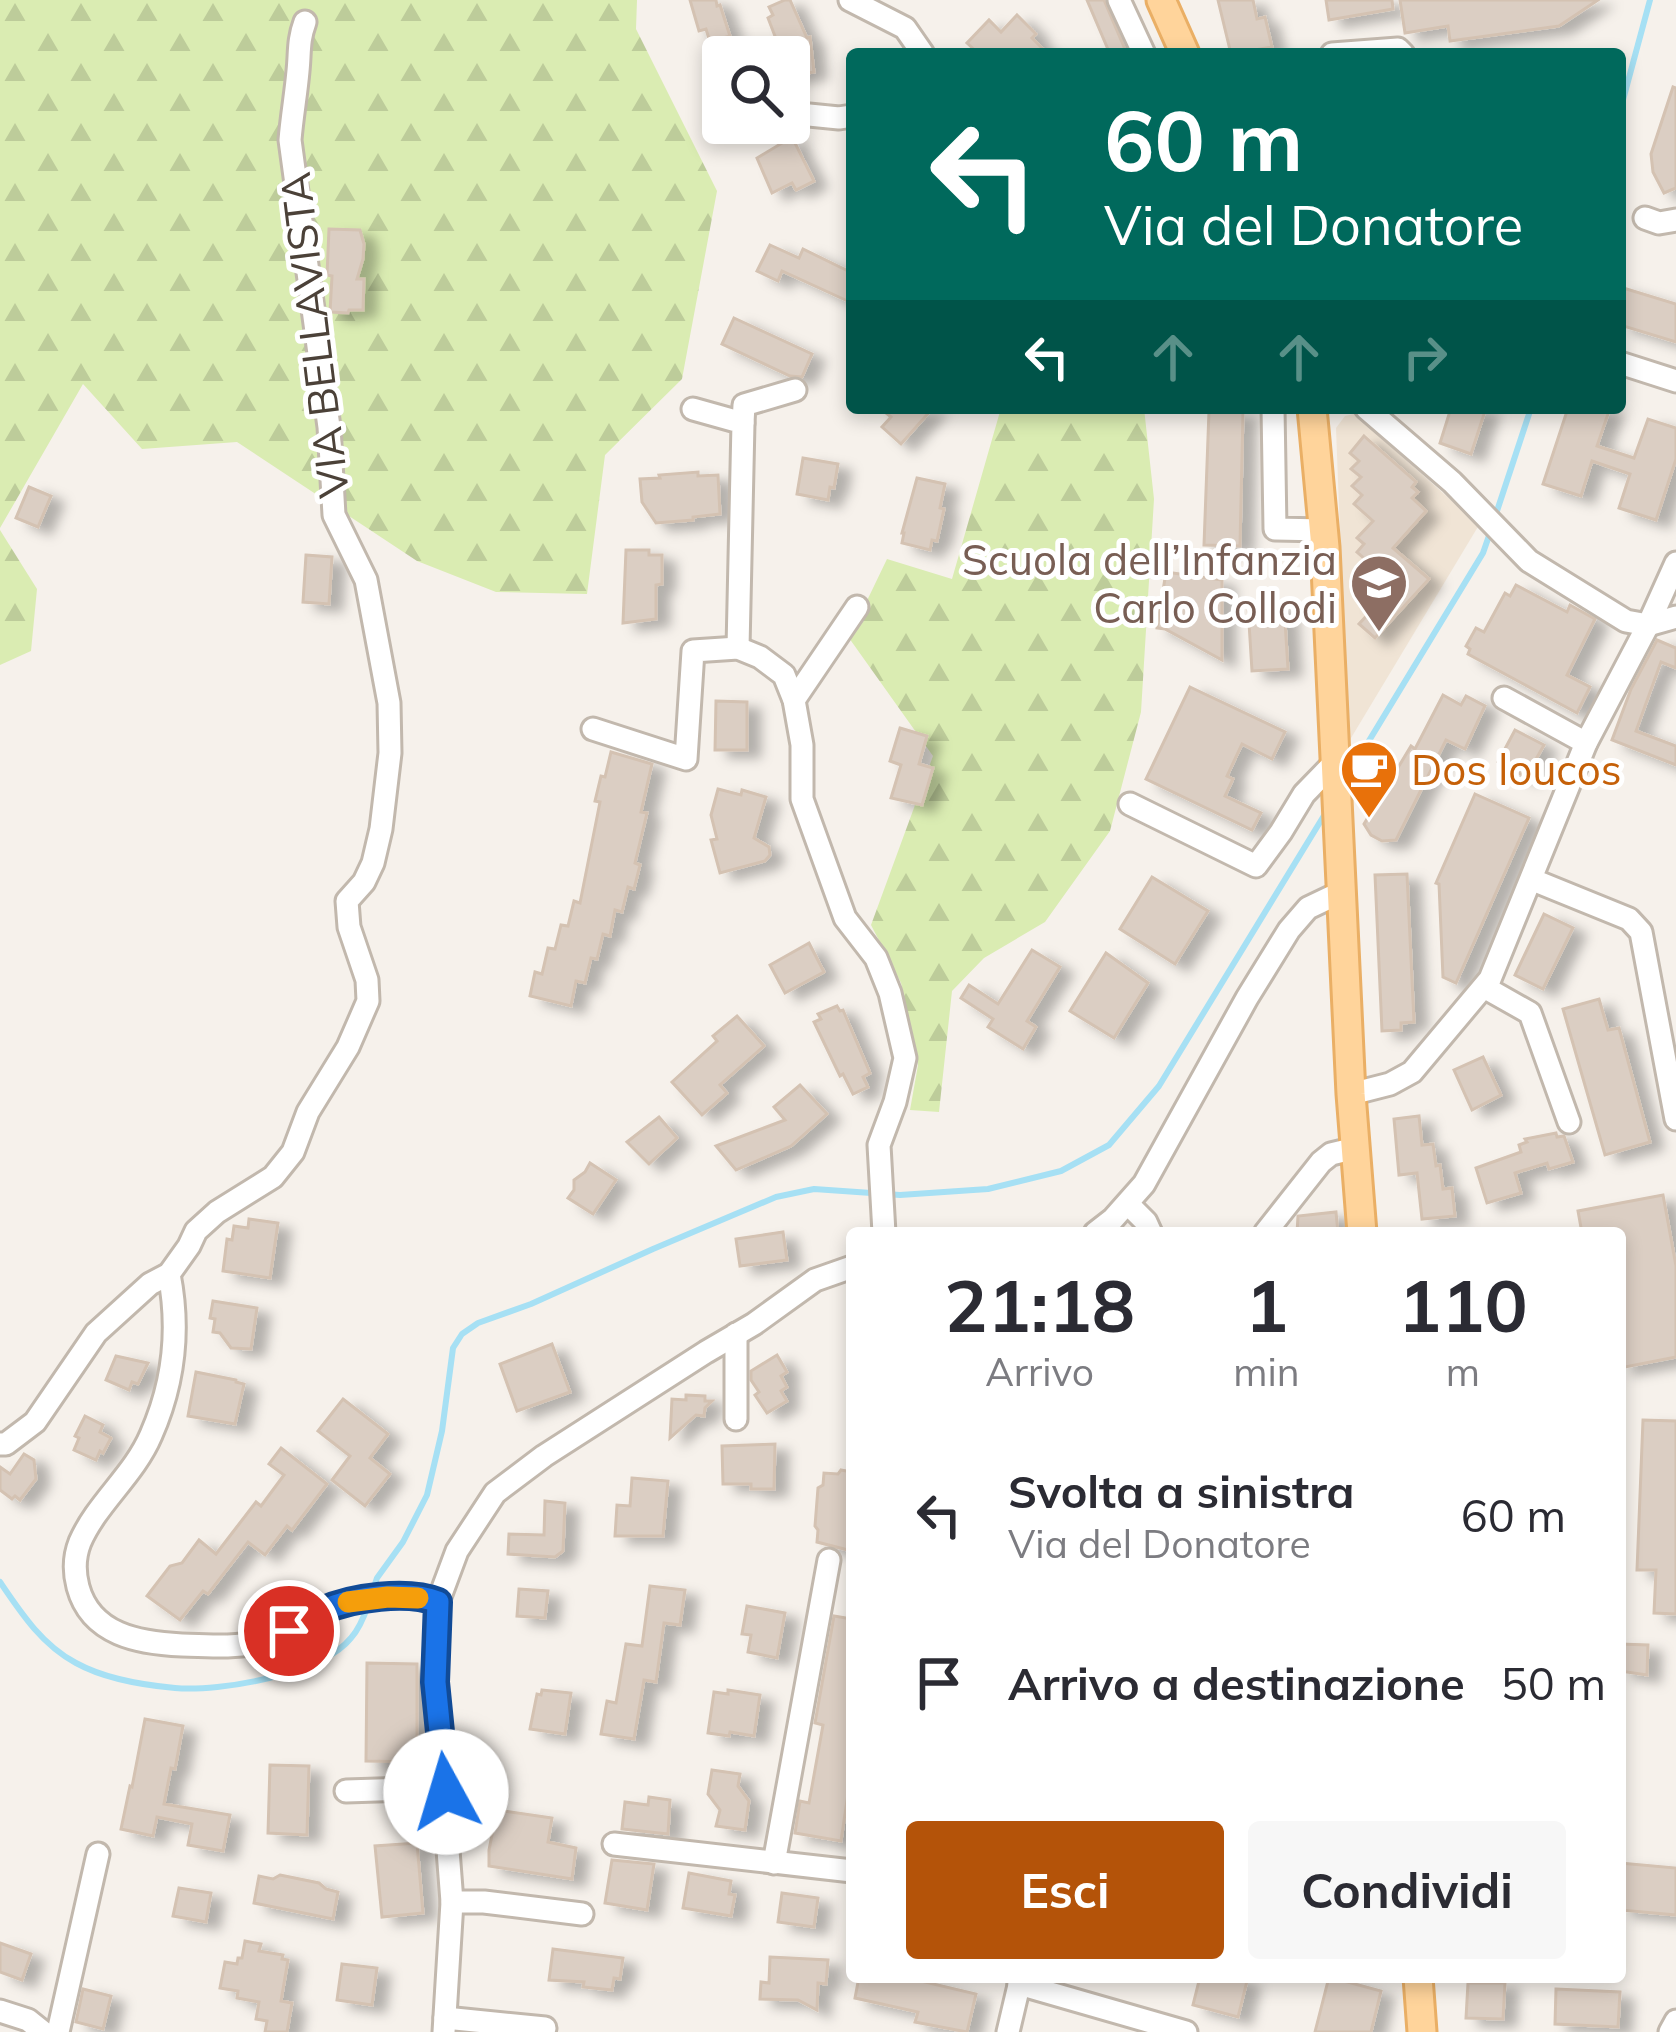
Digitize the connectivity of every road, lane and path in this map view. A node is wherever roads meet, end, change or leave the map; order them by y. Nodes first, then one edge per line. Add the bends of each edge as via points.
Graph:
1 (850, 0) edge
2 (1119, 0) edge
3 (1161, 1) edge
4 (305, 22) dead end
5 (918, 48) edge
6 (1141, 48) edge
7 (1182, 48) edge
8 (810, 115) edge
9 (846, 117) edge
10 (1646, 218) dead end
11 (1676, 220) edge
12 (1626, 365) edge
13 (1676, 381) edge
14 (796, 390) dead end
15 (693, 409) dead end
16 (1273, 414) edge
17 (1313, 414) edge
18 (1373, 414) edge
19 (743, 423) junction
20 (1324, 530) junction
21 (1676, 562) edge
22 (857, 607) dead end
23 (1676, 617) edge
24 (1648, 625) junction
25 (738, 648) junction
26 (1504, 698) dead end
27 (794, 700) junction
28 (593, 729) dead end
29 (1586, 743) junction
30 (1335, 769) junction
31 (1130, 803) dead end
32 (1533, 880) junction
33 (1342, 895) junction
34 (1484, 987) junction
35 (1351, 1094) junction
36 (1676, 1119) edge
37 (1569, 1122) dead end
38 (1356, 1148) junction
39 (1128, 1204) junction
40 (884, 1227) edge
41 (1102, 1227) edge
42 (1148, 1227) edge
43 (1269, 1227) edge
44 (1362, 1227) edge
45 (846, 1270) edge
46 (169, 1274) junction
47 (736, 1334) junction
48 (736, 1419) dead end
49 (0, 1444) edge
50 (830, 1560) dead end
51 (438, 1602) junction
52 (346, 1791) dead end
53 (446, 1792) junction
54 (614, 1844) dead end
55 (98, 1854) dead end
56 (774, 1863) junction
57 (846, 1870) edge
58 (452, 1902) junction
59 (583, 1914) dead end
60 (1019, 1983) edge
61 (1030, 1983) edge
62 (1418, 1983) edge
63 (0, 2012) edge
64 (1676, 2021) edge
65 (445, 2025) edge
66 (545, 2028) dead end
67 (44, 2032) edge
68 (58, 2032) edge
69 (1008, 2032) edge
70 (1186, 2032) edge
71 (1422, 2032) edge
72 (1670, 2032) edge

1 - 5 street via 905,28
2 - 6 street
3 - 7 main road
4 - 46 street, VIA BELLAVISTA via 290,140 334,515 366,580 388,704 381,830 364,882 347,901 368,1001 293,1152 273,1177 196,1231
8 - 9 street
10 - 11 street
12 - 13 street
14 - 19 street via 744,405
15 - 19 street
16 - 20 street via 1275,529
17 - 20 main road
18 - 24 street via 1529,561 1626,621
19 - 25 street
20 - 30 main road
21 - 24 street
22 - 27 street
23 - 24 street
24 - 29 street
25 - 27 street via 784,675
25 - 28 street via 693,651 686,759
26 - 29 street
27 - 40 street via 802,800 844,918 877,958 905,1058 879,1145
29 - 32 street
30 - 31 street via 1304,794 1256,866
30 - 33 main road
32 - 34 street
32 - 36 street via 1628,919 1641,932
33 - 35 main road
33 - 39 street via 1307,908 1289,929
34 - 35 street via 1412,1072
34 - 37 street via 1530,1012
35 - 38 main road
38 - 43 street via 1321,1162
38 - 44 main road
39 - 41 street
39 - 42 street
45 - 47 street via 815,1280
46 - 49 street, VIA BELLAVISTA via 96,1333 35,1422
46 - 51 street via 172,1372 138,1460 81,1539 75,1565 86,1607 123,1636 210,1646 267,1641 354,1600
47 - 48 street
47 - 51 street via 495,1493 457,1551
50 - 56 street
51 - 53 street via 435,1682
52 - 53 street
53 - 58 street
54 - 56 street
55 - 68 street
56 - 57 street
58 - 59 street
58 - 65 street
60 - 69 street
61 - 70 street
62 - 71 main road
63 - 67 street
64 - 72 street
65 - 66 street

